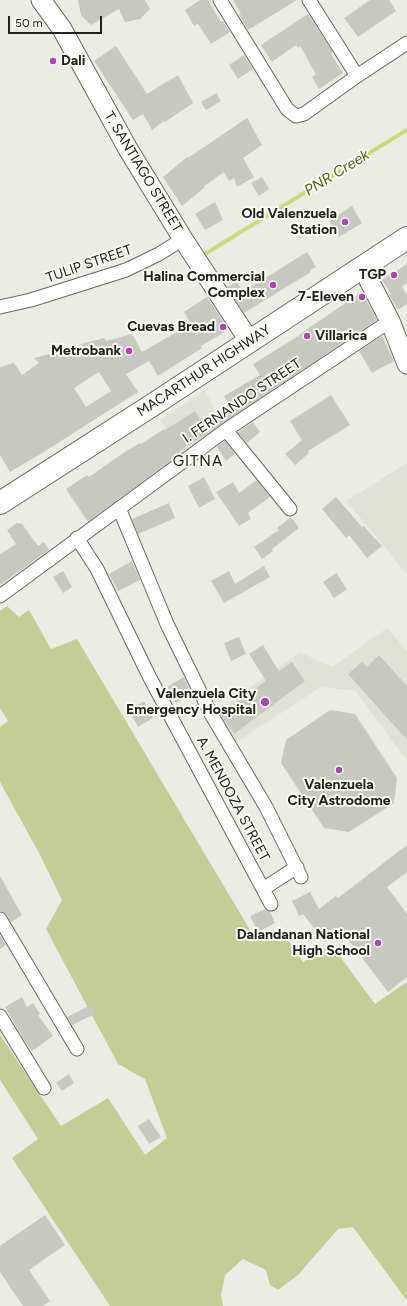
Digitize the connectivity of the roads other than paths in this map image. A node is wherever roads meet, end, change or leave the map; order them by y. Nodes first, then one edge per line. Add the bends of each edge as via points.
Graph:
1 (41, 0) edge
2 (220, 0) edge
3 (309, 0) edge
4 (407, 43) edge
5 (357, 76) junction
6 (407, 238) edge
7 (183, 239) junction
8 (362, 268) junction
9 (0, 307) edge
10 (390, 321) junction
11 (250, 342) junction
12 (407, 364) edge
13 (226, 430) junction
14 (0, 503) edge
15 (119, 508) junction
16 (290, 509) dead end
17 (77, 538) junction
18 (0, 596) edge
19 (263, 889) junction
20 (271, 904) dead end
21 (0, 919) edge
22 (0, 1016) edge
23 (77, 1049) dead end
24 (44, 1088) dead end

1 - 7 main road, T. SANTIAGO STREET via 62,29 128,149
2 - 5 street via 287,109 296,116 304,114
3 - 5 street
4 - 5 street
6 - 8 highway, MACARTHUR HIGHWAY
7 - 9 street, TULIP STREET via 126,270 46,296
7 - 11 main road, T. SANTIAGO STREET
8 - 10 main road
8 - 11 highway, MACARTHUR HIGHWAY
10 - 12 main road
10 - 13 street, I. FERNANDO STREET
11 - 14 highway, MACARTHUR HIGHWAY
13 - 15 street, I. FERNANDO STREET
13 - 16 street
15 - 17 street, I. FERNANDO STREET
15 - 19 street via 167,624 211,714 266,807 299,872
17 - 18 street, I. FERNANDO STREET
17 - 19 street, A. MENDOZA STREET via 97,569 149,676
19 - 20 street, A. MENDOZA STREET
21 - 23 street
22 - 24 street

